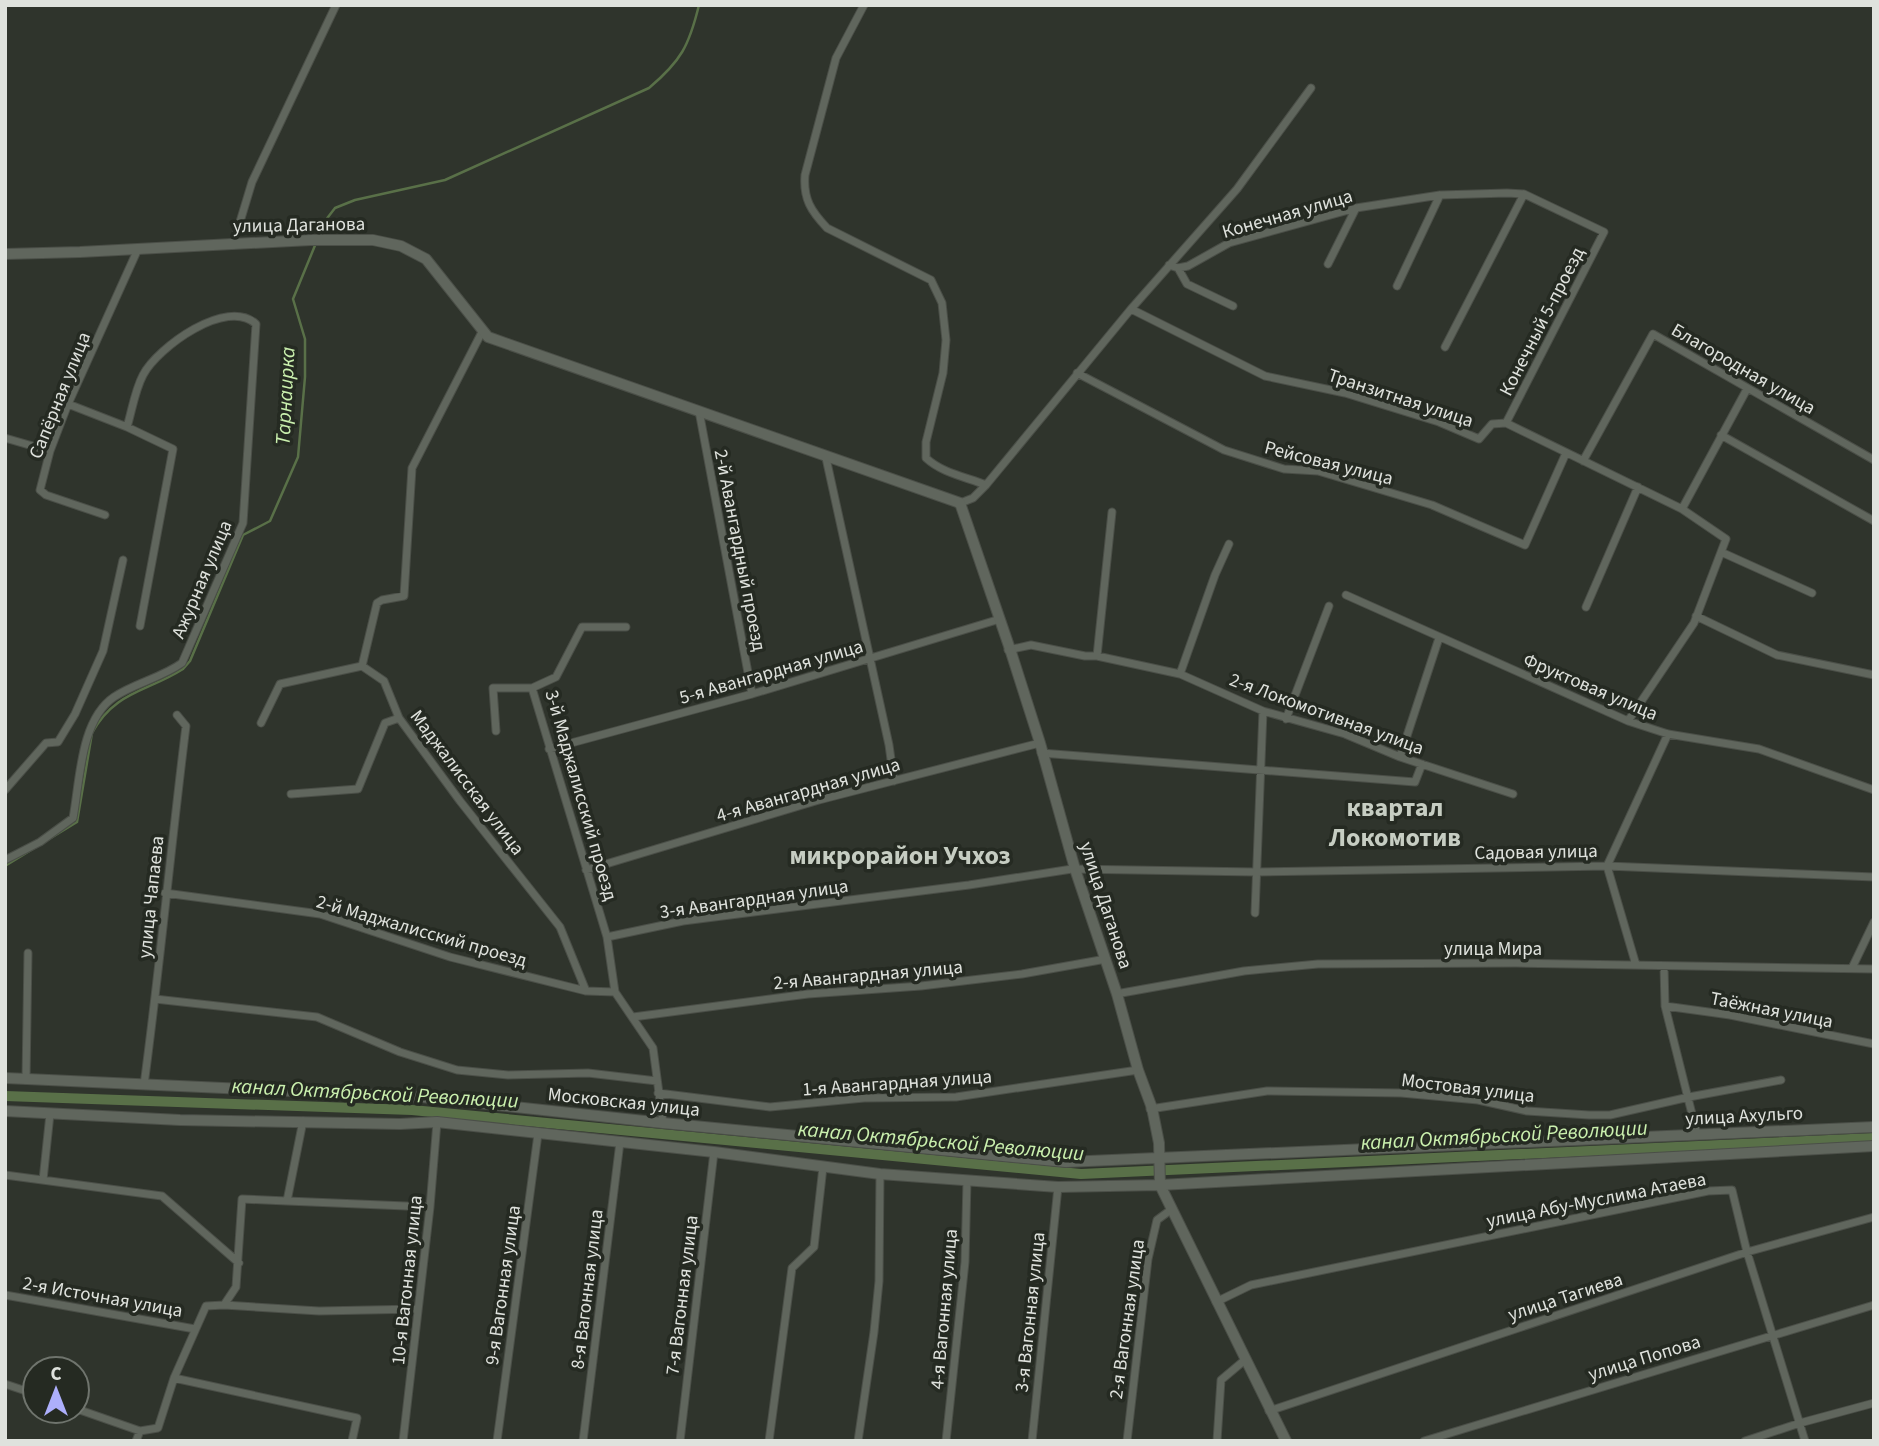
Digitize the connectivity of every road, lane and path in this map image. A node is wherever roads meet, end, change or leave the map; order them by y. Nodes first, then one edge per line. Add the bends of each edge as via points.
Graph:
1 (336, 5) edge
2 (864, 5) edge
3 (1311, 88) dead end
4 (1524, 194) junction
5 (1440, 195) junction
6 (1356, 208) junction
7 (1604, 232) joint
8 (233, 244) junction
9 (138, 250) junction
10 (5, 255) edge
11 (1328, 264) dead end
12 (1169, 265) junction
13 (1178, 268) junction
14 (1397, 286) dead end
15 (1233, 306) dead end
16 (1131, 309) junction
17 (482, 331) junction
18 (1445, 347) dead end
19 (1077, 373) junction
20 (1747, 389) junction
21 (68, 404) junction
22 (700, 413) junction
23 (1506, 423) junction
24 (127, 427) junction
25 (1721, 435) junction
26 (5, 438) edge
27 (50, 451) junction
28 (1566, 453) junction
29 (826, 457) junction
30 (1874, 460) edge
31 (1583, 461) junction
32 (986, 485) junction
33 (1638, 487) junction
34 (958, 504) junction
35 (1682, 509) junction
36 (1112, 512) dead end
37 (104, 515) dead end
38 (1874, 520) edge
39 (1229, 544) dead end
40 (1721, 552) junction
41 (123, 560) dead end
42 (1812, 593) dead end
43 (1346, 595) dead end
44 (1329, 606) dead end
45 (1586, 607) dead end
46 (1696, 616) junction
47 (999, 620) junction
48 (140, 626) dead end
49 (626, 627) dead end
50 (1439, 638) junction
51 (1009, 649) junction
52 (1097, 656) junction
53 (869, 659) junction
54 (362, 666) junction
55 (1180, 674) junction
56 (1874, 675) edge
57 (532, 688) junction
58 (752, 694) junction
59 (1263, 711) junction
60 (177, 715) dead end
61 (399, 718) junction
62 (1286, 719) junction
63 (1628, 721) junction
64 (261, 723) dead end
65 (496, 731) dead end
66 (1668, 734) junction
67 (549, 748) junction
68 (1040, 748) junction
69 (1400, 757) junction
70 (1422, 764) junction
71 (1261, 769) junction
72 (894, 780) junction
73 (5, 790) edge
74 (1874, 790) edge
75 (291, 794) dead end
76 (1513, 794) dead end
77 (5, 860) edge
78 (1607, 866) junction
79 (1074, 869) junction
80 (586, 870) junction
81 (1256, 872) junction
82 (1874, 877) edge
83 (165, 892) junction
84 (1255, 913) dead end
85 (1874, 922) edge
86 (607, 937) junction
87 (28, 953) dead end
88 (1105, 960) junction
89 (1636, 965) junction
90 (1664, 966) junction
91 (1852, 968) junction
92 (1874, 969) edge
93 (586, 991) junction
94 (615, 992) junction
95 (1116, 994) junction
96 (155, 999) junction
97 (1665, 1006) junction
98 (633, 1017) junction
99 (1874, 1044) edge
100 (1137, 1070) junction
101 (5, 1078) edge
102 (26, 1080) junction
103 (1781, 1080) dead end
104 (657, 1081) junction
105 (144, 1085) junction
106 (659, 1093) junction
107 (1689, 1097) junction
108 (1150, 1108) junction
109 (5, 1111) edge
110 (50, 1114) junction
111 (303, 1121) junction
112 (436, 1122) junction
113 (663, 1123) junction
114 (1874, 1127) edge
115 (538, 1134) junction
116 (1697, 1135) junction
117 (621, 1142) junction
118 (1874, 1146) edge
119 (714, 1152) junction
120 (1156, 1157) junction
121 (823, 1167) junction
122 (880, 1174) junction
123 (5, 1175) edge
124 (43, 1180) junction
125 (967, 1180) junction
126 (1157, 1185) junction
127 (1058, 1187) junction
128 (287, 1201) junction
129 (430, 1207) junction
130 (1170, 1210) junction
131 (1874, 1217) edge
132 (1747, 1252) junction
133 (239, 1263) junction
134 (5, 1295) edge
135 (1215, 1303) junction
136 (224, 1305) junction
137 (1874, 1305) edge
138 (418, 1310) junction
139 (195, 1329) junction
140 (1773, 1334) junction
141 (1245, 1360) junction
142 (174, 1378) junction
143 (1874, 1403) edge
144 (1269, 1410) junction
145 (91, 1414) edge
146 (1800, 1423) junction
147 (140, 1431) junction
148 (136, 1441) edge
149 (352, 1441) edge
150 (403, 1441) edge
151 (497, 1441) edge
152 (583, 1441) edge
153 (680, 1441) edge
154 (769, 1441) edge
155 (858, 1441) edge
156 (946, 1441) edge
157 (1032, 1441) edge
158 (1127, 1441) edge
159 (1217, 1441) edge
160 (1285, 1441) edge
161 (1424, 1441) edge
162 (1745, 1441) edge
163 (1805, 1441) edge

1 - 8 street via 252,182
2 - 32 street via 835,58 805,175 806,201 827,228 931,280 942,303 946,340 926,458 937,468
3 - 12 street via 1237,189
4 - 5 street, Конечная улица
4 - 7 street, Конечная улица
4 - 18 street
5 - 6 street, Конечная улица
5 - 14 street
6 - 11 street
6 - 13 street, Конечная улица via 1229,243
7 - 23 street, Конечный 5-проезд
8 - 9 main road, улица Даганова
8 - 17 main road, улица Даганова via 373,240 401,246 426,259
9 - 10 main road, улица Даганова
9 - 21 street, Сапёрная улица
12 - 13 street
12 - 16 street
13 - 15 street via 1187,284
16 - 19 street
16 - 23 street, Транзитная улица via 1265,376 1345,393 1479,439 1492,424
17 - 22 main road, улица Даганова via 488,337
17 - 54 street via 412,468 404,596 377,603
19 - 28 street, Рейсовая улица via 1224,450 1284,469 1318,471 1432,505 1525,545
19 - 32 street
20 - 25 street
20 - 30 street, Благородная улица
20 - 31 street, Благородная улица via 1653,334
21 - 24 street
21 - 27 street, Сапёрная улица
22 - 29 main road, улица Даганова
22 - 58 street, 2-й Авангардный проезд
23 - 28 street
24 - 48 street via 173,449
24 - 77 street, Ажурная улица via 143,376 158,355 193,329 215,320 249,317 256,324 243,523 183,663 114,698 99,712 88,732 73,818
25 - 35 street
25 - 38 street
26 - 27 street
27 - 37 street, Сапёрная улица via 40,490
28 - 31 street
29 - 34 main road, улица Даганова
29 - 53 street
31 - 33 street
32 - 34 street
33 - 35 street
33 - 45 street
34 - 47 main road, улица Даганова
35 - 40 street via 1726,540
36 - 52 street
39 - 55 street
40 - 42 street
40 - 46 street
41 - 73 street via 103,652 75,714 58,742 46,743
43 - 50 street, Фруктовая улица
44 - 62 street
46 - 56 street via 1777,655
46 - 63 street
47 - 51 main road, улица Даганова
47 - 53 street, 5-я Авангардная улица
49 - 57 street, 3-й Маджалисский проезд via 582,627 556,677
50 - 63 street, Фруктовая улица
50 - 69 street
51 - 52 street, 2-я Локомотивная улица via 1031,645
51 - 68 main road, улица Даганова
52 - 55 street, 2-я Локомотивная улица
53 - 58 street, 5-я Авангардная улица
53 - 72 street
54 - 61 street, Маджалисская улица via 384,681
54 - 64 street via 281,684
55 - 59 street, 2-я Локомотивная улица
57 - 65 street via 493,688
57 - 67 street, 3-й Маджалисский проезд
58 - 67 street, 5-я Авангардная улица
59 - 62 street, 2-я Локомотивная улица
59 - 71 street
60 - 83 street, улица Чапаева via 186,726
61 - 75 street via 385,723 358,789
61 - 93 street, Маджалисская улица via 560,927
62 - 69 street, 2-я Локомотивная улица via 1345,734
63 - 66 street, Фруктовая улица
66 - 74 street, Фруктовая улица via 1759,749
66 - 78 street
67 - 80 street, 3-й Маджалисский проезд
68 - 71 street, 4-я Авангардная улица
68 - 72 street, 4-я Авангардная улица
68 - 79 main road, улица Даганова
69 - 70 street, 2-я Локомотивная улица
70 - 71 street, 4-я Авангардная улица via 1415,782
70 - 76 street, 2-я Локомотивная улица
71 - 81 street
72 - 80 street, 4-я Авангардная улица
78 - 81 street, Садовая улица
78 - 82 street, Садовая улица
78 - 89 street
79 - 81 street, Садовая улица
79 - 86 street, 3-я Авангардная улица via 683,921
79 - 88 main road, улица Даганова
80 - 86 street, 3-й Маджалисский проезд
81 - 84 street
83 - 93 street, 2-й Маджалисский проезд via 320,914 450,957
83 - 96 street, улица Чапаева
85 - 91 street
86 - 94 street, 3-й Маджалисский проезд
87 - 102 street
88 - 95 main road, улица Даганова
88 - 98 street, 2-я Авангардная улица via 1022,974 808,994
89 - 90 street, улица Мира
89 - 95 street, улица Мира via 1318,964 1244,971
90 - 91 street, улица Мира
90 - 97 street
91 - 92 street, улица Мира
93 - 94 street, 2-й Маджалисский проезд
94 - 98 street
95 - 100 main road, улица Даганова
96 - 104 street via 317,1017 457,1070 508,1075 588,1073
96 - 105 street, улица Чапаева
97 - 99 street, Таёжная улица
97 - 107 street
98 - 104 street via 653,1048
100 - 106 street, 1-я Авангардная улица via 956,1097 864,1098 770,1107
100 - 108 main road, улица Даганова
101 - 102 main road, Московская улица
102 - 105 main road, Московская улица
103 - 107 street, Мостовая улица
104 - 106 street
105 - 113 main road, Московская улица via 422,1097
106 - 113 street
107 - 108 street, Мостовая улица via 1610,1115 1527,1111 1478,1100 1374,1092 1267,1091
107 - 116 street
108 - 120 main road, улица Даганова via 1159,1143
109 - 110 main road
110 - 111 main road
110 - 124 street
111 - 112 main road
111 - 128 street
112 - 115 main road
112 - 129 street, 10-я Вагонная улица
113 - 120 main road, Московская улица via 1066,1162
114 - 116 main road, улица Ахульго
115 - 117 main road
115 - 151 street, 9-я Вагонная улица
116 - 120 main road, улица Ахульго
117 - 119 main road
117 - 152 street, 8-я Вагонная улица
118 - 126 main road
119 - 121 main road
119 - 153 street, 7-я Вагонная улица
120 - 126 main road, улица Даганова
121 - 122 main road
121 - 154 street via 814,1247 792,1268
122 - 125 main road
122 - 155 street via 879,1281
123 - 124 street
124 - 133 street via 162,1196
125 - 127 main road
125 - 156 street, 4-я Вагонная улица via 965,1262
126 - 127 main road
126 - 130 main road, улица Даганова
127 - 157 street, 3-я Вагонная улица
128 - 129 street
128 - 133 street via 242,1199
129 - 138 street, 10-я Вагонная улица
130 - 135 main road, улица Даганова
130 - 158 street, 2-я Вагонная улица via 1157,1220 1148,1259
131 - 132 street, улица Тагиева
132 - 135 street, улица Абу-Муслима Атаева via 1732,1190 1708,1191 1251,1285
132 - 140 street, улица Абу-Муслима Атаева
132 - 144 street, улица Тагиева
133 - 136 street via 236,1287
134 - 139 street, 2-я Источная улица
135 - 141 main road, улица Даганова
136 - 138 street via 319,1311
136 - 139 street via 206,1306
137 - 140 street, улица Попова
138 - 150 street, 10-я Вагонная улица
139 - 142 street
140 - 146 street, улица Абу-Муслима Атаева
140 - 161 street, улица Попова
141 - 144 main road, улица Даганова
141 - 159 street via 1221,1380
142 - 147 street via 158,1428
142 - 149 street via 357,1418
143 - 146 street
144 - 160 main road, улица Даганова
145 - 147 street
146 - 162 street
146 - 163 street, улица Абу-Муслима Атаева
147 - 148 street

